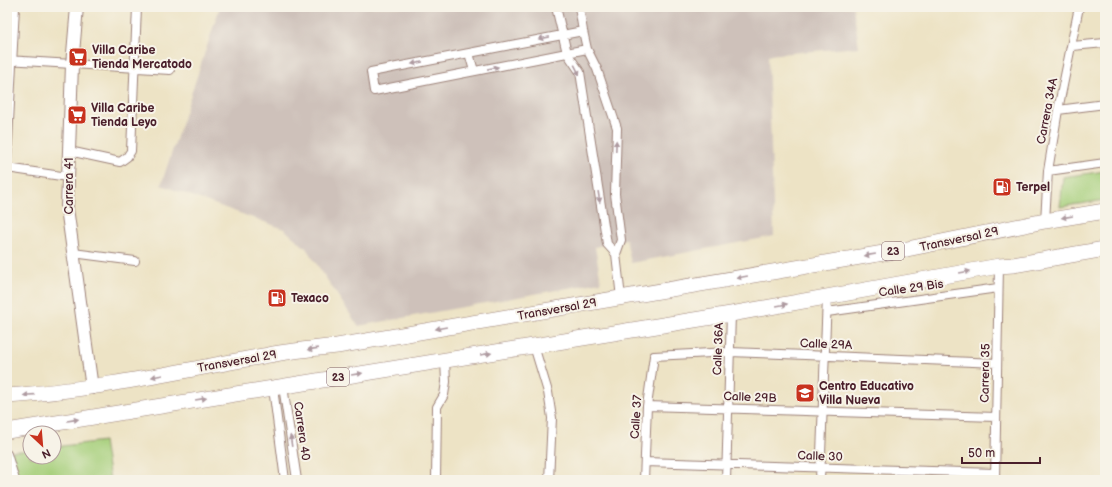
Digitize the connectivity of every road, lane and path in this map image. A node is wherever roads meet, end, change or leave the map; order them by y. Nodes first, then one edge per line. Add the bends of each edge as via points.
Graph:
1 (15, 7) edge
2 (77, 7) edge
3 (137, 7) edge
4 (556, 7) edge
5 (579, 7) edge
6 (1079, 7) edge
7 (582, 31) junction
8 (562, 35) junction
9 (1105, 43) edge
10 (1072, 46) junction
11 (587, 49) junction
12 (468, 53) junction
13 (567, 53) junction
14 (10, 60) edge
15 (72, 65) junction
16 (135, 68) junction
17 (170, 70) dead end
18 (474, 71) junction
19 (1105, 104) edge
20 (1058, 110) junction
21 (69, 151) junction
22 (7, 160) edge
23 (1105, 163) edge
24 (7, 168) edge
25 (1048, 171) junction
26 (68, 177) junction
27 (1105, 211) edge
28 (1045, 221) junction
29 (1105, 249) edge
30 (73, 253) junction
31 (616, 254) junction
32 (136, 261) dead end
33 (999, 266) junction
34 (998, 288) junction
35 (621, 298) junction
36 (827, 304) junction
37 (731, 314) junction
38 (534, 346) junction
39 (730, 352) junction
40 (654, 356) joint
41 (825, 356) junction
42 (445, 360) junction
43 (997, 363) junction
44 (278, 387) junction
45 (92, 388) junction
46 (7, 396) edge
47 (647, 406) junction
48 (728, 408) junction
49 (822, 411) junction
50 (996, 417) junction
51 (7, 431) edge
52 (7, 454) edge
53 (645, 462) junction
54 (7, 464) edge
55 (726, 465) junction
56 (820, 468) junction
57 (995, 476) edge
58 (8, 480) edge
59 (15, 480) edge
60 (285, 480) edge
61 (297, 480) edge
62 (436, 480) edge
63 (549, 480) edge
64 (644, 480) edge
65 (726, 480) edge
66 (820, 480) edge

1 - 14 street
2 - 15 street, Carrera 41
3 - 16 street
4 - 8 street
5 - 7 street
6 - 10 street, Carrera 34A
7 - 8 street
7 - 11 street
8 -> 12 street
8 - 13 street
9 - 10 street
10 - 20 street, Carrera 34A
11 - 13 street
31 -> 11 street via 621,240 615,194 617,128 597,69
12 - 18 street
12 -> 18 street via 371,72 374,90
18 -> 13 street
13 -> 31 street via 580,72 607,244
14 - 15 street
14 - 22 street
15 - 16 street
15 - 21 street, Carrera 41
16 - 17 street
16 - 21 street via 131,151 127,157 120,162
19 - 20 street
20 - 25 street, Carrera 34A
21 - 26 street, Carrera 41
23 - 25 street
24 - 26 street
25 - 28 street, Carrera 34A
26 - 30 street, Carrera 41 via 67,208
27 -> 28 highway, Transversal 29 / 23
28 -> 35 highway, Transversal 29 / 23 via 907,249
29 - 33 highway, 23
30 - 32 street
30 - 45 street, Carrera 41
31 - 35 street
33 - 34 street, Carrera 35
36 -> 33 highway, 23
34 - 36 street, Calle 29 Bis
34 - 43 street, Carrera 35
35 -> 45 highway, Transversal 29 / 23 via 337,346 281,353
37 -> 36 highway, 23
36 - 41 street
37 - 38 highway, 23
37 - 39 street, Calle 36A
42 -> 38 highway, 23
38 - 63 street via 548,392 552,418
39 - 40 street, Calle 29A
39 - 41 street, Calle 29A
39 - 48 street, Calle 36A
40 - 47 street, Calle 37
41 - 43 street, Calle 29A
41 - 49 street
44 -> 42 highway, 23
42 - 62 street via 444,395 437,407
43 - 50 street, Carrera 35
51 -> 44 highway, 23
44 - 60 street, Carrera 40
61 -> 44 street, Carrera 40
45 -> 46 highway, Transversal 29 / 23
47 - 48 street, Calle 29B
47 - 53 street, Calle 37
48 - 49 street, Calle 29B
48 - 55 street, Calle 36A
49 - 50 street, Calle 29B
49 - 56 street
50 - 57 street, Carrera 35
52 - 59 street
53 - 55 street, Calle 30
53 - 64 street, Calle 37
54 - 58 street
55 - 56 street, Calle 30
55 - 65 street, Calle 36A
56 - 57 street, Calle 30
56 - 66 street

